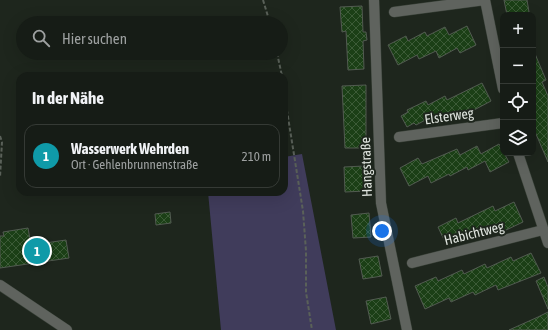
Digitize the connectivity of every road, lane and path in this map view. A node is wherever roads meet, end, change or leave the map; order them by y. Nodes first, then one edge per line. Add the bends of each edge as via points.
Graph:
1 (263, 0) edge
2 (374, 0) edge
3 (485, 0) edge
4 (394, 12) dead end
5 (268, 16) edge
6 (279, 60) edge
7 (281, 72) edge
8 (502, 84) edge
9 (288, 121) edge
10 (500, 123) edge
11 (0, 136) edge
12 (399, 137) dead end
13 (519, 156) edge
14 (0, 177) edge
15 (543, 230) junction
16 (548, 243) edge
17 (412, 263) dead end
18 (0, 285) edge
19 (67, 330) edge
20 (312, 330) edge
21 (406, 330) edge

1 - 5 path
2 - 21 street, Hangstraße via 381,203
3 - 4 street
3 - 8 street
6 - 7 path
9 - 20 path via 302,211 306,251 306,292
10 - 12 street, Elsterweg
11 - 14 path
13 - 15 street
15 - 16 street
15 - 17 street, Habichtweg
18 - 19 street

